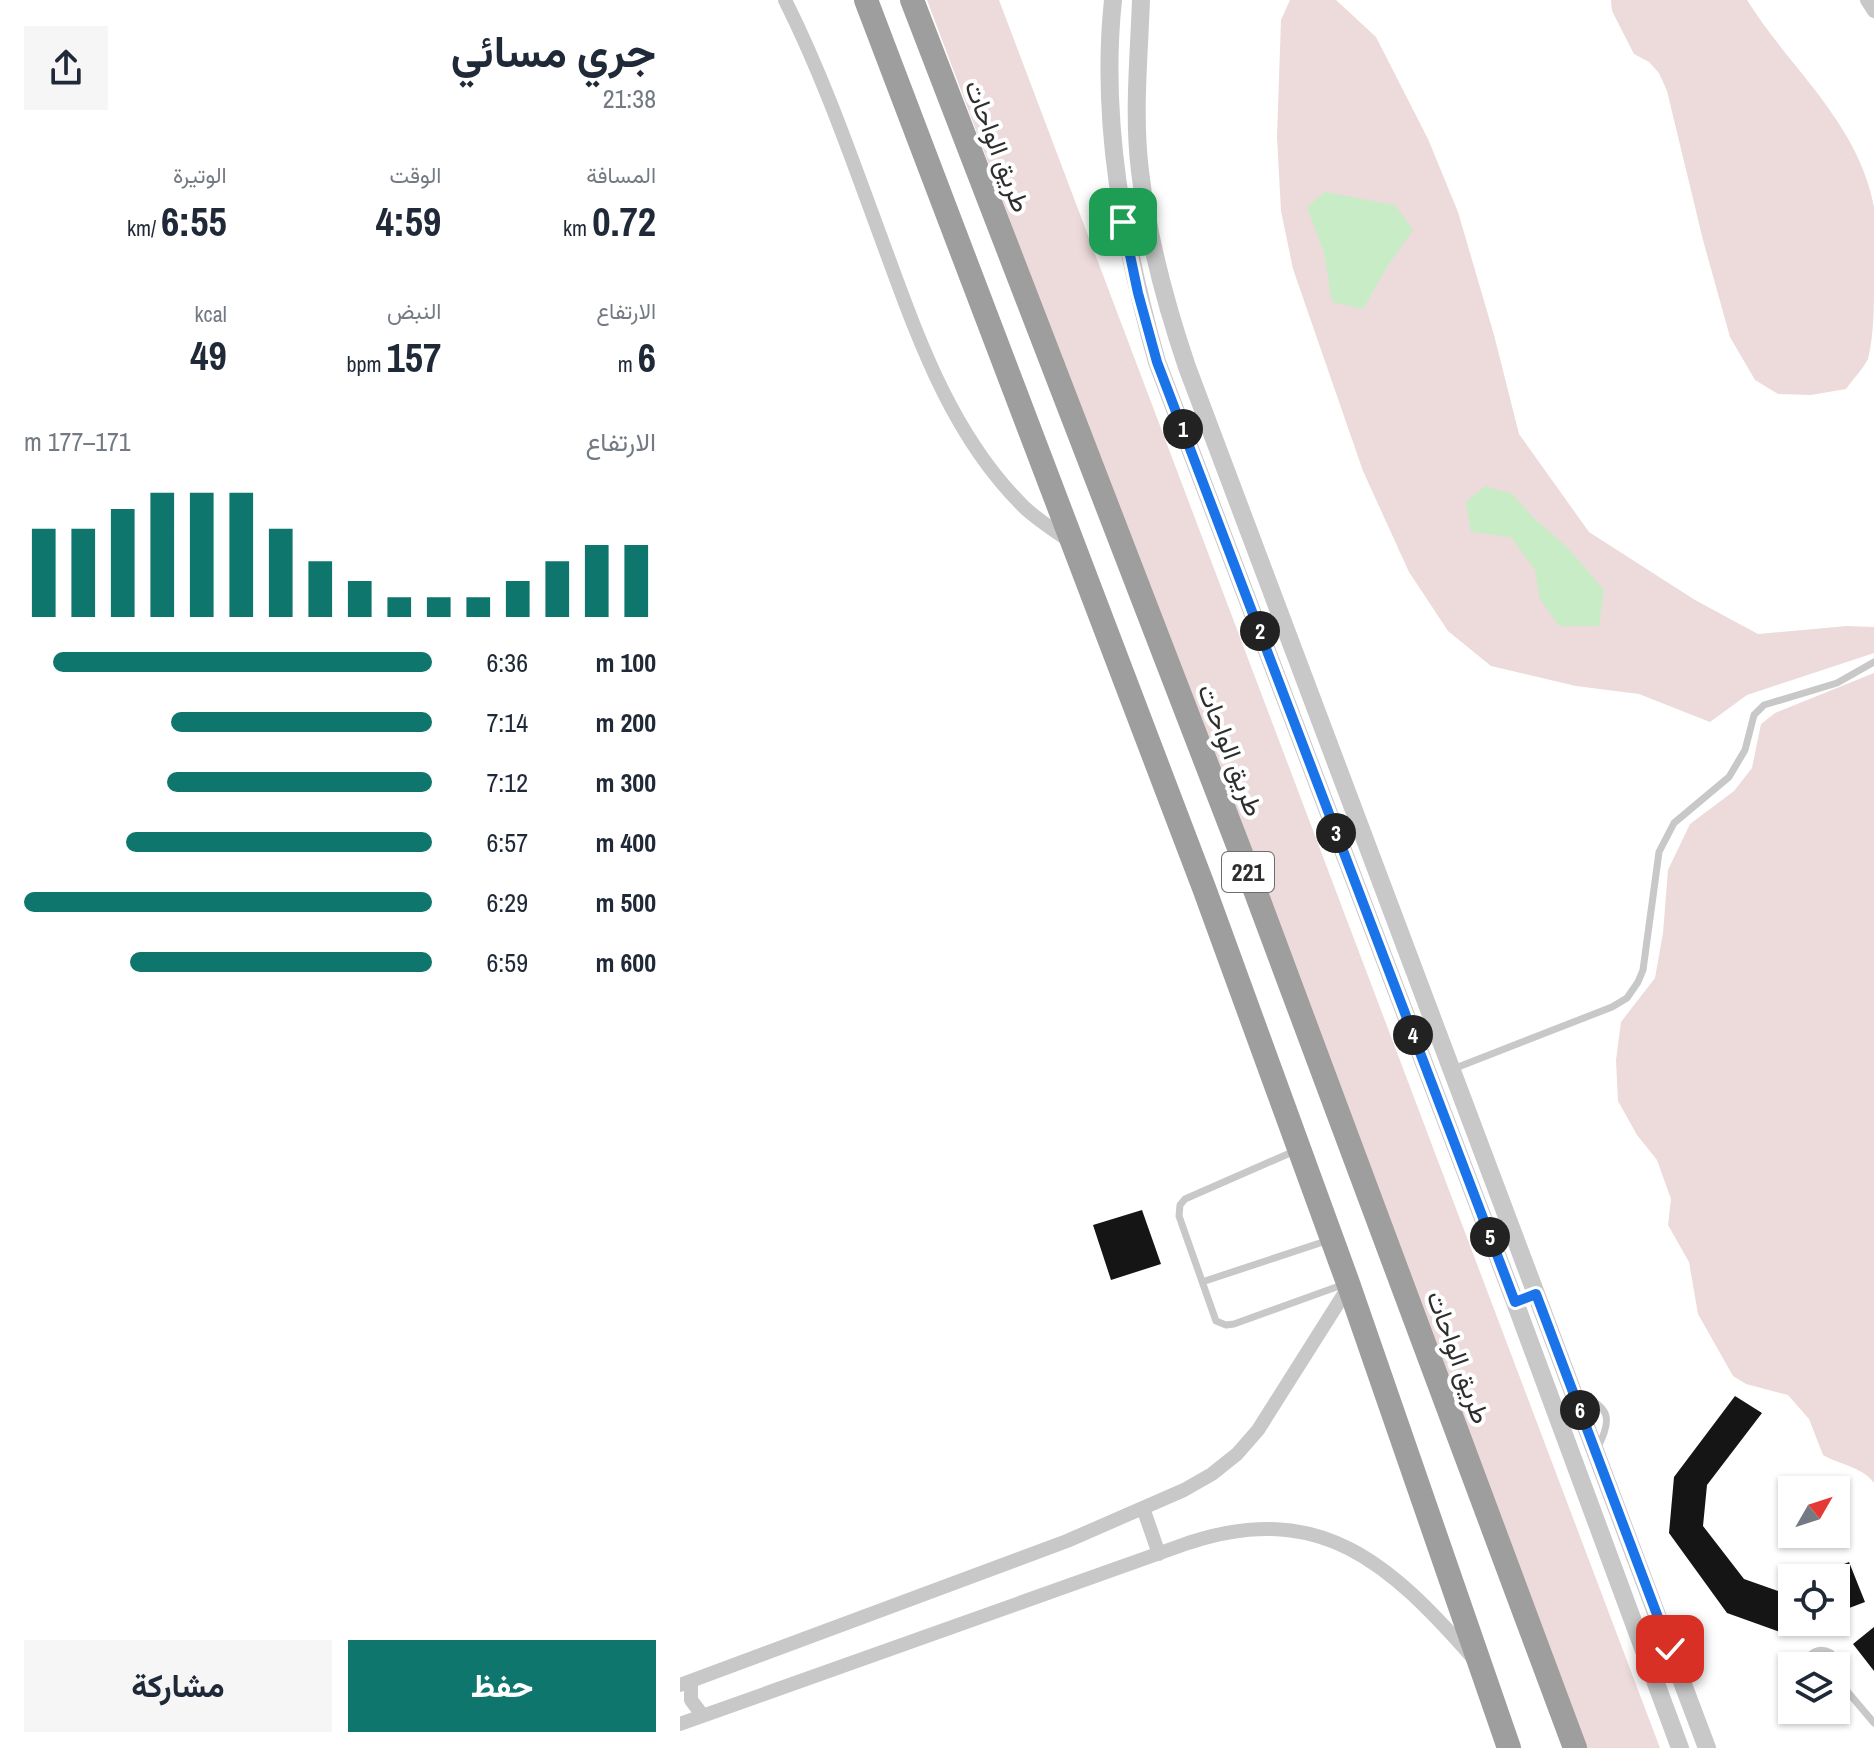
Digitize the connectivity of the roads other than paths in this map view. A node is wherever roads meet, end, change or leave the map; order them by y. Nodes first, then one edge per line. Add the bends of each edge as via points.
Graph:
1 (785, 0) edge
2 (866, 0) edge
3 (912, 0) edge
4 (1113, 0) edge
5 (1141, 0) edge
6 (1867, 0) edge
7 (1874, 11) edge
8 (1075, 545) junction
9 (1874, 662) edge
10 (1309, 690) junction
11 (1286, 700) junction
12 (1451, 1069) junction
13 (1299, 1149) junction
14 (1332, 1239) junction
15 (1202, 1282) junction
16 (1349, 1285) junction
17 (1536, 1294) junction
18 (1515, 1302) junction
19 (1143, 1508) junction
20 (1159, 1554) junction
21 (1478, 1664) junction
22 (686, 1683) edge
23 (1850, 1695) edge
24 (703, 1716) junction
25 (1874, 1723) edge
26 (680, 1724) edge
27 (1509, 1748) edge
28 (1575, 1748) edge
29 (1680, 1748) edge
30 (1707, 1748) edge

1 - 8 street via 833,110 916,334 946,397 1003,484 1026,509
2 - 8 highway, 221
3 - 28 highway, طريق الواحات / 221 via 1249,874
4 - 11 street via 1114,151 1138,293 1157,362
5 - 10 street via 1139,169 1161,289
6 - 7 street
8 - 13 highway, 221
9 - 12 lane via 1837,683 1764,705 1754,715 1745,750 1729,777 1674,823 1659,852 1643,970 1627,998 1593,1017
10 - 11 street
10 - 12 street
11 - 18 street
12 - 17 street
13 - 14 highway, 221
13 - 15 lane via 1182,1201 1178,1213
14 - 15 lane
14 - 16 highway, 221
15 - 16 lane via 1216,1321 1226,1325
16 - 19 street via 1258,1430 1237,1454 1212,1474
16 - 21 highway, 221
17 - 18 street
17 - 30 street
18 - 29 street
19 - 20 street
19 - 22 street
20 - 21 street via 1245,1530 1284,1530 1339,1542 1401,1584
20 - 24 street
21 - 27 highway, 221
22 - 24 street
23 - 25 lane
24 - 26 street

